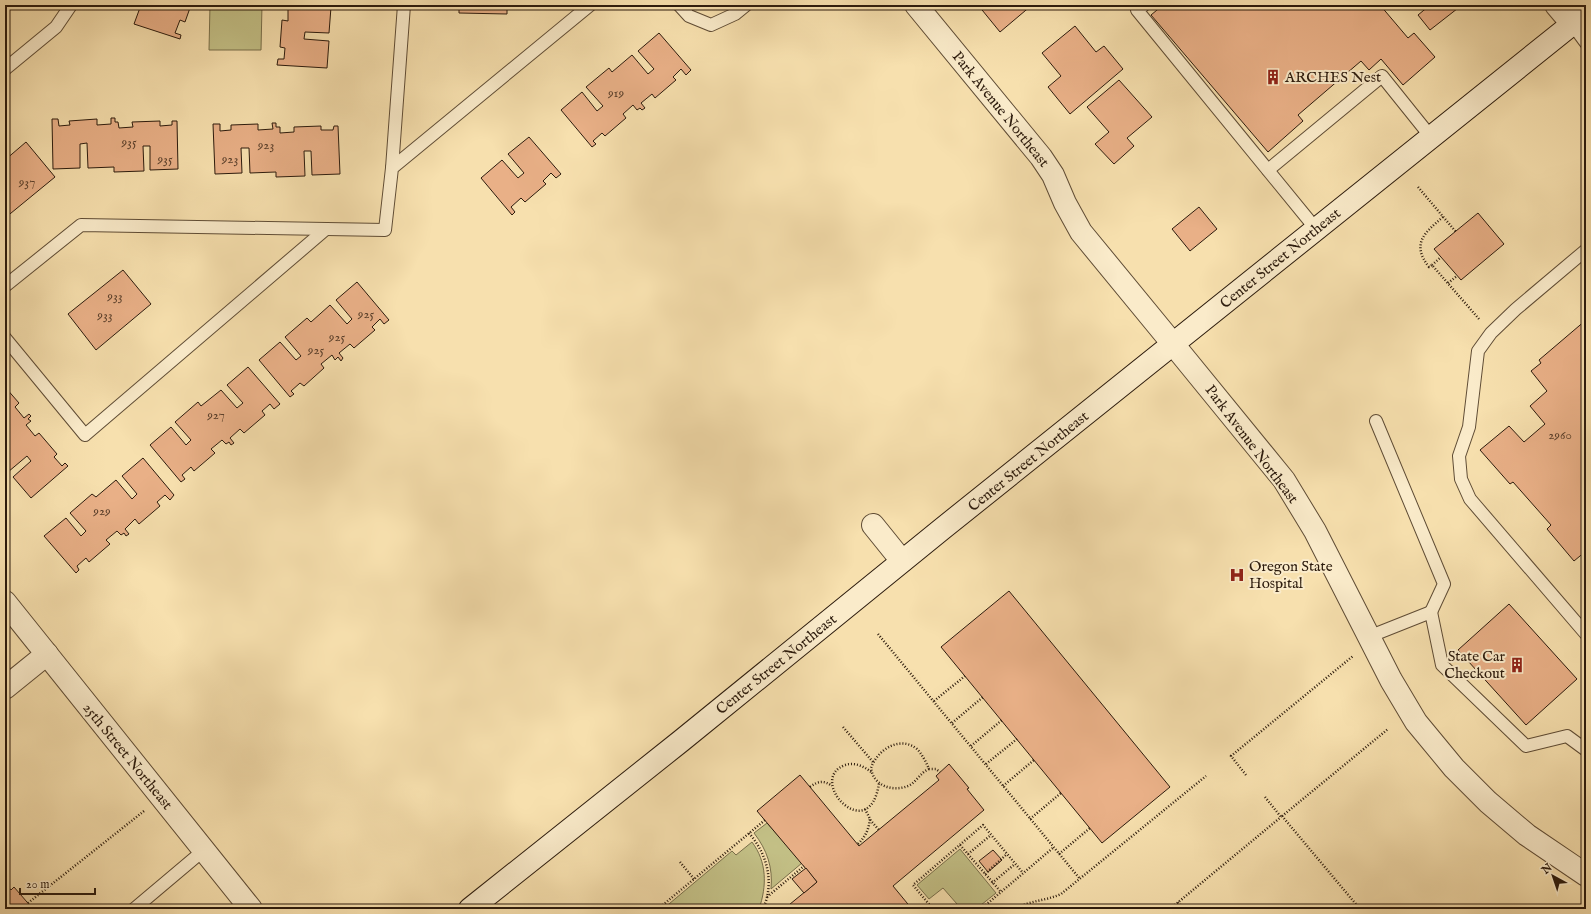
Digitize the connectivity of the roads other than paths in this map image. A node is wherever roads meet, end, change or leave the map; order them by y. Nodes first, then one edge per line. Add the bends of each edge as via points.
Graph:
1 (71, 5) edge
2 (404, 5) edge
3 (590, 5) edge
4 (680, 5) edge
5 (746, 5) edge
6 (916, 5) edge
7 (1144, 5) edge
8 (1556, 5) edge
9 (1579, 18) edge
10 (1586, 43) edge
11 (5, 69) edge
12 (1431, 137) junction
13 (392, 168) junction
14 (1268, 170) junction
15 (326, 229) junction
16 (1316, 229) junction
17 (1586, 250) edge
18 (5, 286) edge
19 (5, 338) edge
20 (1173, 344) junction
21 (1376, 421) dead end
22 (873, 525) dead end
23 (902, 561) junction
24 (5, 602) edge
25 (1431, 612) junction
26 (1586, 634) edge
27 (1364, 646) junction
28 (47, 654) junction
29 (5, 688) edge
30 (1586, 750) edge
31 (204, 850) junction
32 (1586, 875) edge
33 (134, 909) edge
34 (251, 909) edge
35 (470, 909) edge

1 - 11 lane via 56,27
2 - 13 lane
3 - 13 lane
4 - 5 lane via 689,16 710,25 735,14
6 - 20 street, Park Avenue Northeast via 1042,157 1081,232
7 - 14 lane via 1137,10
8 - 9 street
9 - 10 lane
9 - 12 street, Center Street Northeast
12 - 14 lane via 1382,76
12 - 16 street, Center Street Northeast
13 - 15 lane via 386,230
14 - 16 lane
15 - 18 lane via 81,225
15 - 19 lane via 85,435
16 - 20 street, Center Street Northeast
17 - 26 lane via 1516,309 1491,333 1478,351 1469,427 1459,456 1461,479 1470,499
20 - 23 street, Center Street Northeast
20 - 27 street, Park Avenue Northeast via 1284,480 1315,531
21 - 25 lane via 1444,584
22 - 23 street
23 - 35 street, Center Street Northeast
24 - 28 street, 25th Street Northeast
25 - 27 lane
25 - 30 lane via 1442,665 1526,746 1567,736
27 - 32 street, Park Avenue Northeast via 1391,680 1416,722 1454,768 1488,802 1527,835
28 - 29 street
28 - 31 street, 25th Street Northeast
31 - 33 lane
31 - 34 street, 25th Street Northeast

